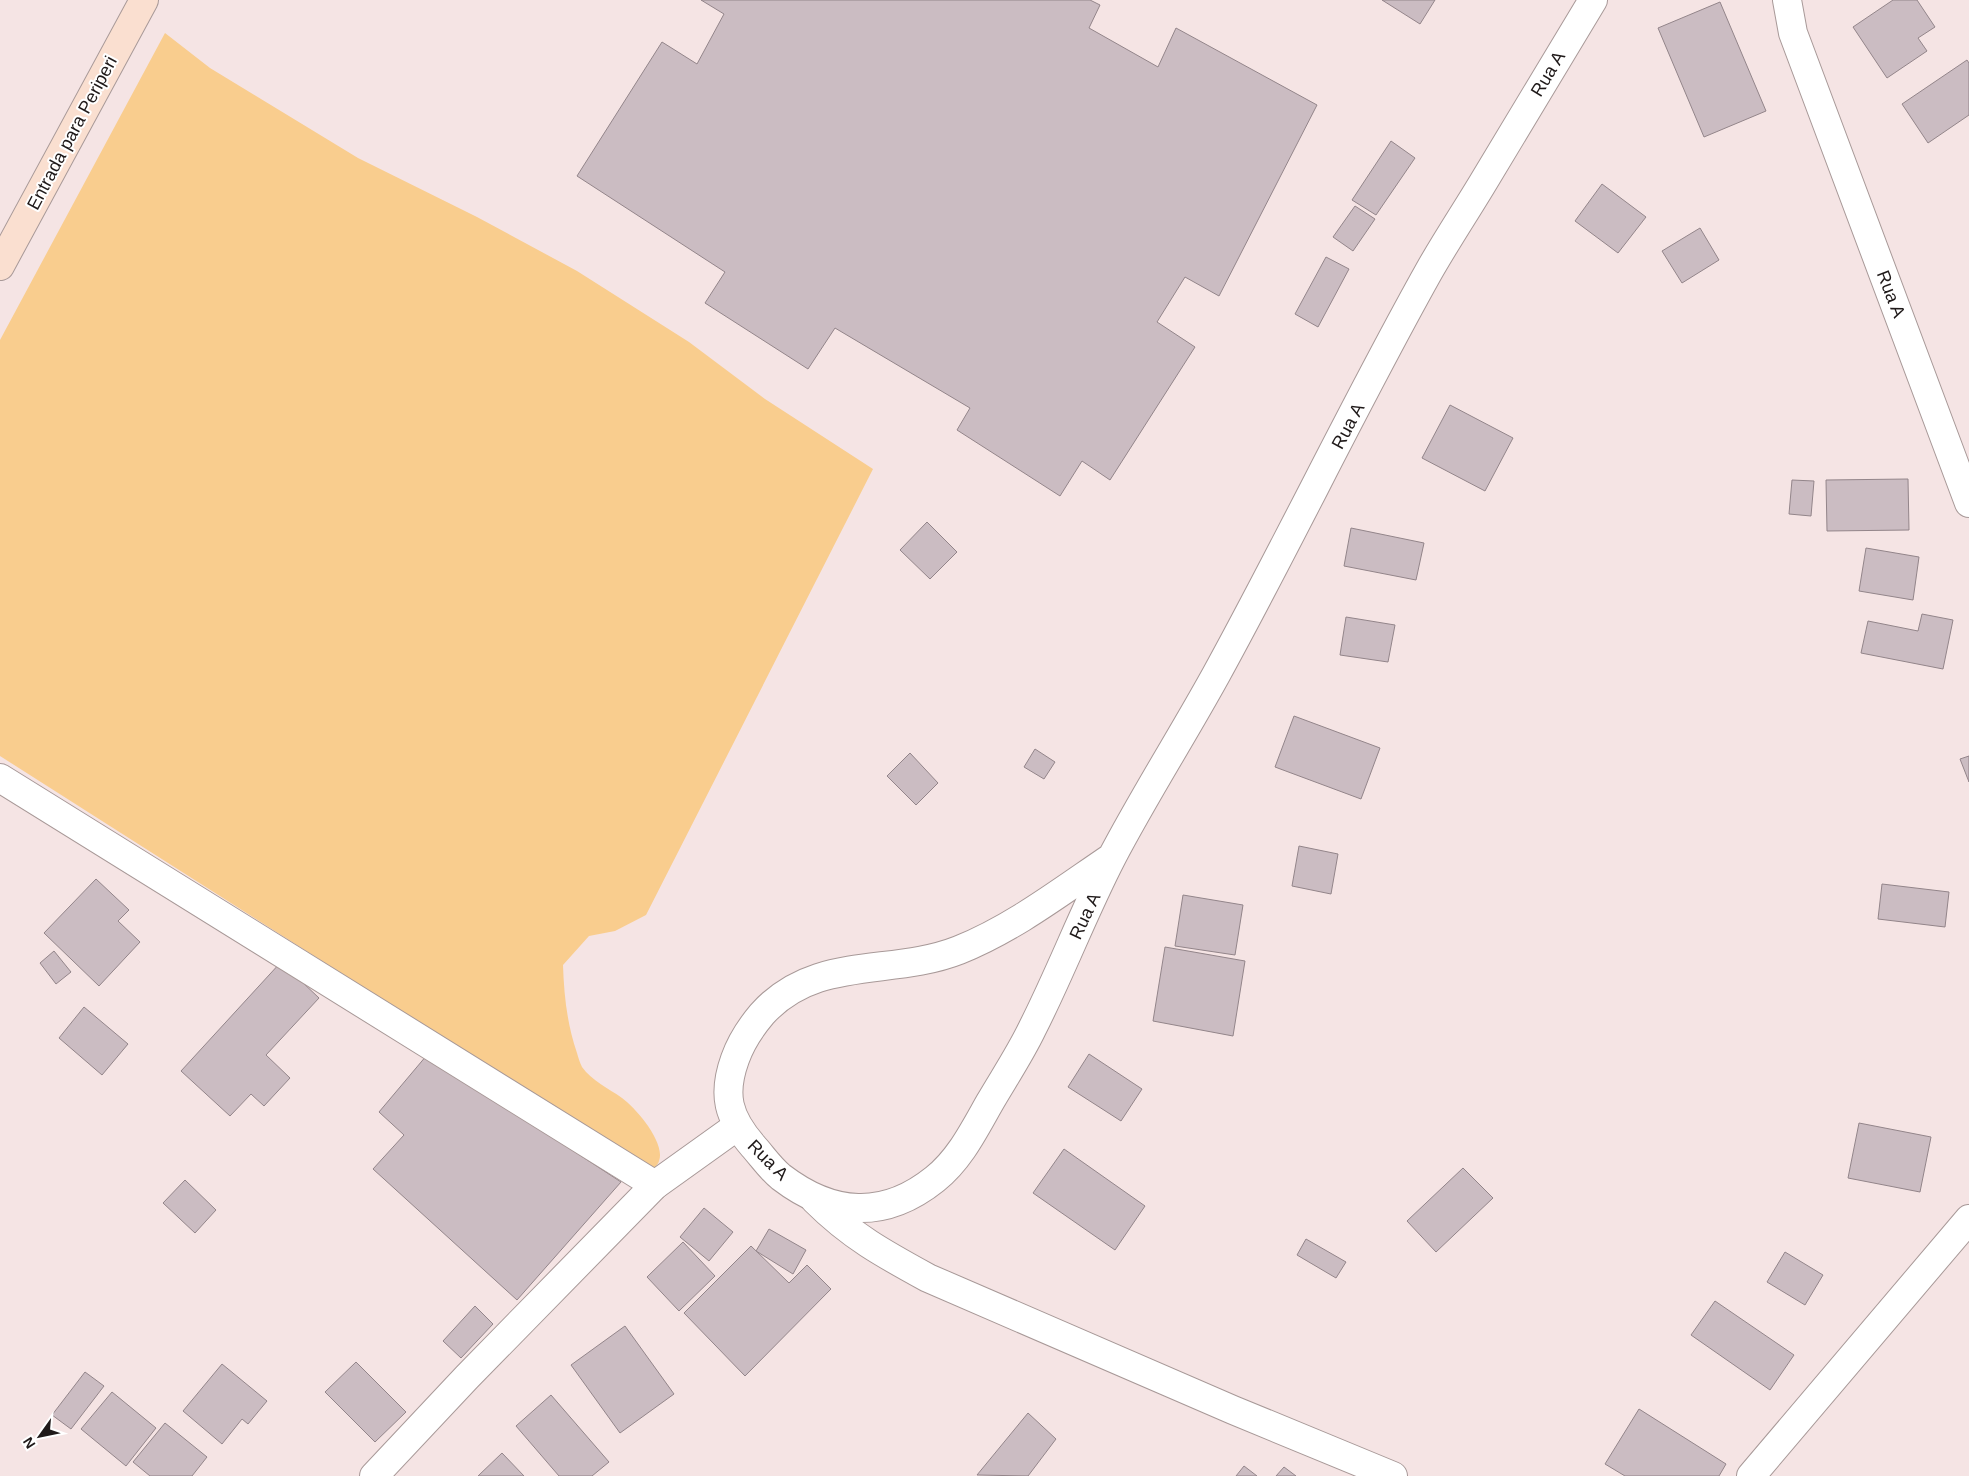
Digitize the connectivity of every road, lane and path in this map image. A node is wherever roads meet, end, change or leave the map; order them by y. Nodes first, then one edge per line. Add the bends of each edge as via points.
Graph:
1 (144, 0) edge
2 (1594, 0) edge
3 (1787, 0) edge
4 (0, 266) edge
5 (1969, 503) edge
6 (0, 778) edge
7 (1112, 857) junction
8 (736, 1127) junction
9 (656, 1185) junction
10 (812, 1197) junction
11 (1969, 1219) edge
12 (374, 1476) edge
13 (1393, 1476) edge
14 (1752, 1476) edge

1 - 4 main road, Entrada para Periperi
2 - 7 street, Rua A via 1430,270 1218,672
3 - 5 street, Rua A via 1793,34
6 - 9 street
7 - 8 street, Rua A via 1010,925 976,943 933,959 843,971 811,979 776,1000 752,1026 732,1068 729,1106
7 - 10 street, Rua A via 1031,1033 956,1158 936,1178 906,1199 887,1206 859,1208 835,1205
8 - 9 street
8 - 10 street, Rua A via 777,1174
9 - 12 street
10 - 13 street via 850,1233 928,1278
11 - 14 street

